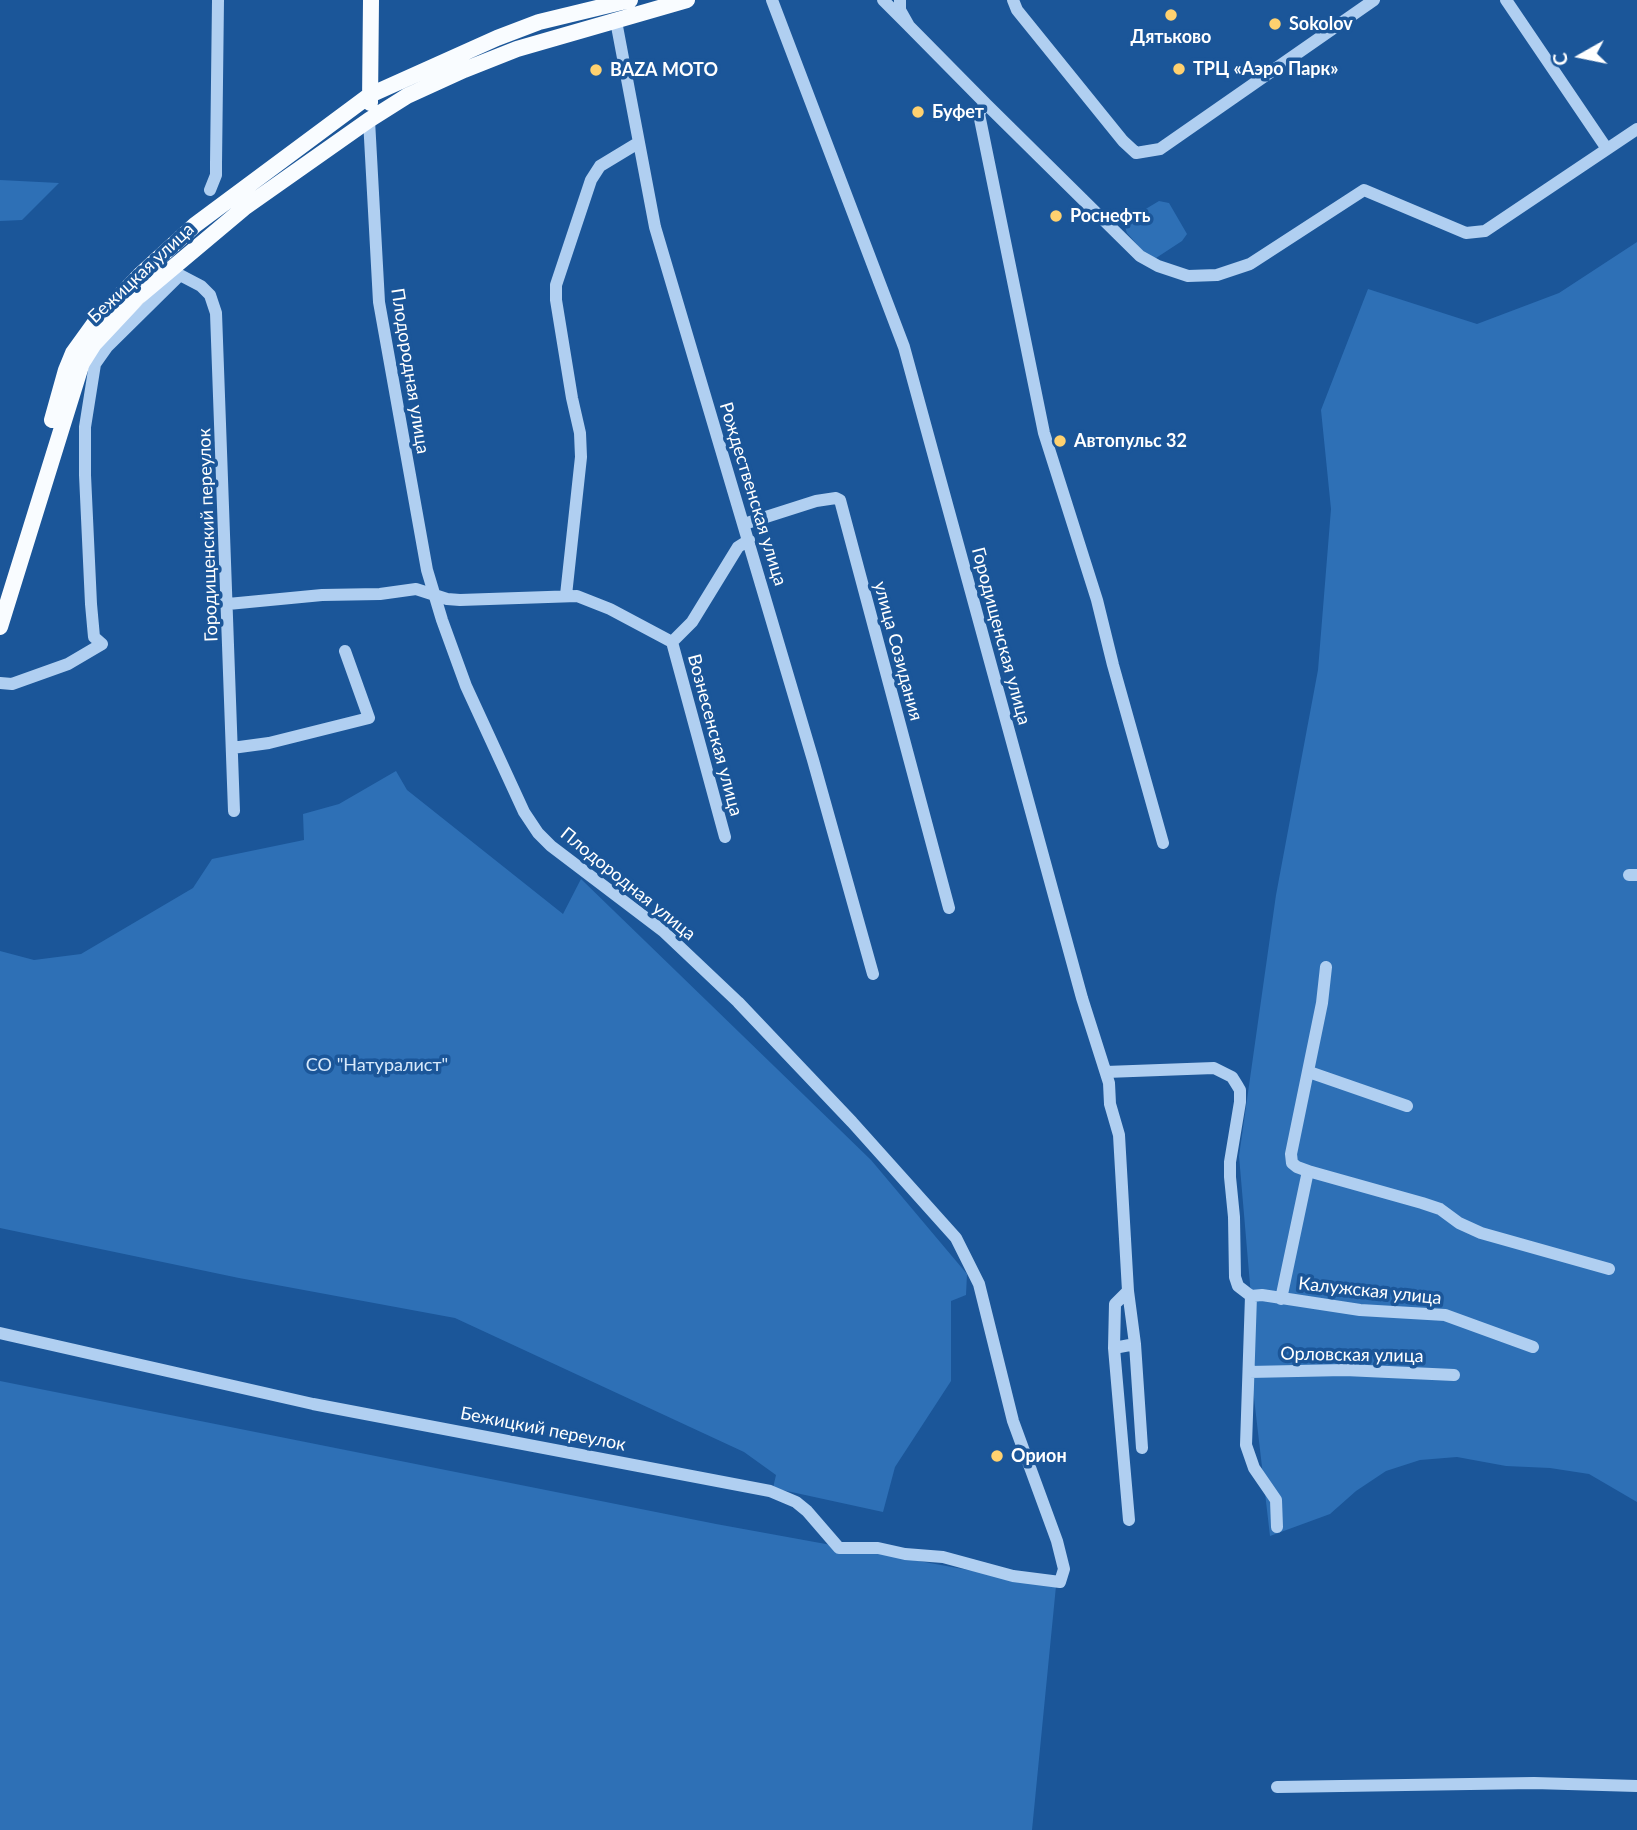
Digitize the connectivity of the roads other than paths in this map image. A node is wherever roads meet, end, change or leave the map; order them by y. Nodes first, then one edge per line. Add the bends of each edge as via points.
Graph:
1 (218, 0) edge
2 (371, 0) edge
3 (629, 0) edge
4 (687, 0) edge
5 (883, 0) edge
6 (900, 0) edge
7 (1013, 0) edge
8 (1374, 0) edge
9 (1506, 0) edge
10 (771, 2) edge
11 (585, 6) edge
12 (616, 21) junction
13 (909, 26) junction
14 (370, 95) junction
15 (985, 103) junction
16 (369, 120) junction
17 (1637, 129) edge
18 (638, 143) junction
19 (1608, 149) junction
20 (209, 190) dead end
21 (744, 524) junction
22 (749, 540) junction
23 (0, 589) edge
24 (433, 593) junction
25 (566, 596) junction
26 (228, 604) junction
27 (0, 627) edge
28 (672, 642) junction
29 (345, 651) dead end
30 (0, 683) edge
31 (232, 748) junction
32 (234, 811) dead end
33 (724, 837) dead end
34 (1163, 844) dead end
35 (949, 908) dead end
36 (1326, 967) dead end
37 (873, 974) dead end
38 (1106, 1072) junction
39 (1309, 1072) junction
40 (1407, 1106) dead end
41 (1308, 1171) junction
42 (1609, 1269) dead end
43 (1128, 1291) junction
44 (1251, 1296) junction
45 (1281, 1298) junction
46 (0, 1333) edge
47 (1135, 1345) junction
48 (1533, 1347) dead end
49 (1114, 1348) junction
50 (1249, 1372) junction
51 (1454, 1375) dead end
52 (1142, 1448) dead end
53 (1129, 1520) dead end
54 (1277, 1527) dead end
55 (1060, 1582) joint
56 (1277, 1787) dead end
57 (1637, 1787) edge

1 - 20 street via 216,175
2 - 14 main road
3 - 11 main road, Бежицкая улица
4 - 12 main road, Бежицкая улица
5 - 13 street
6 - 13 street
7 - 8 street via 1136,153 1160,149
9 - 19 street
10 - 38 street, Городищенская улица via 904,347 1082,999
11 - 14 main road, Бежицкая улица via 497,38
12 - 16 main road, Бежицкая улица via 477,65 407,96
12 - 18 street, Рождественская улица
13 - 15 street
14 - 16 main road
14 - 23 main road, Бежицкая улица via 195,225 86,333 66,370
15 - 19 street via 1140,256 1188,276 1217,275 1250,264 1364,190 1466,233 1485,231
15 - 34 street via 979,114 1044,433 1097,600
16 - 24 street, Плодородная улица via 379,302
16 - 27 main road, Бежицкая улица via 222,226 138,297 94,344 75,380
17 - 19 street
18 - 21 street, Рождественская улица via 655,228
18 - 25 street via 600,166 591,180 556,285 581,457
21 - 22 street, Рождественская улица
21 - 35 street, улица Созидания via 816,501 840,500
22 - 28 street via 738,547 692,622
22 - 37 street, Рождественская улица
24 - 25 street via 460,600
24 - 26 street via 402,589
24 - 55 street, Плодородная улица via 466,686 524,812 538,832 663,931 738,1002 956,1238 979,1284 1013,1422 1064,1562
25 - 28 street via 610,609
26 - 30 street, Городищенский переулок via 216,313 210,295 180,275 107,346 95,364 85,427 85,475 90,604 94,637 102,644 68,664 12,684
26 - 31 street, Городищенский переулок
28 - 33 street, Вознесенская улица
29 - 31 street via 369,718
31 - 32 street, Городищенский переулок
36 - 39 street
38 - 43 street, Городищенская улица via 1119,1135
38 - 44 street via 1214,1068 1237,1085 1240,1102 1230,1169 1235,1277 1238,1286
39 - 40 street
39 - 41 street via 1291,1154 1292,1163
41 - 42 street via 1440,1209 1481,1233
41 - 45 street
43 - 47 street, Городищенская улица
43 - 49 street, Городищенская улица via 1115,1304
44 - 45 street, Калужская улица
44 - 50 street
45 - 48 street, Калужская улица via 1360,1310 1445,1315
46 - 55 street, Бежицкий переулок via 313,1404 770,1491 807,1511 839,1548 943,1557 1013,1576
47 - 49 street
47 - 52 street, Городищенская улица
49 - 53 street, Городищенская улица
50 - 51 street, Орловская улица
50 - 54 street via 1247,1446 1254,1468 1276,1500
56 - 57 street via 1534,1783

